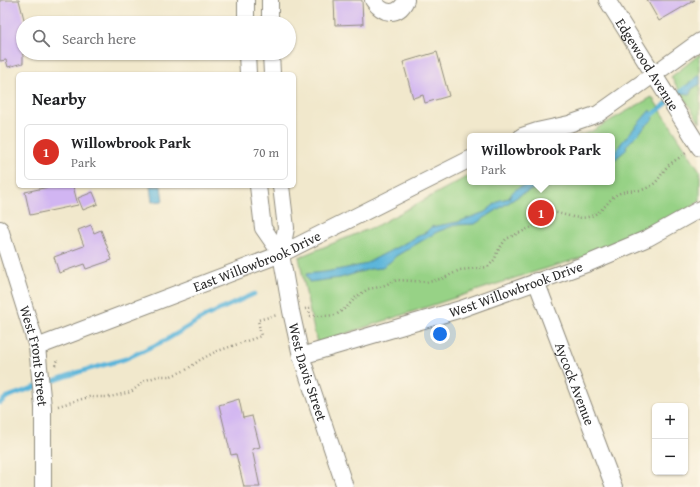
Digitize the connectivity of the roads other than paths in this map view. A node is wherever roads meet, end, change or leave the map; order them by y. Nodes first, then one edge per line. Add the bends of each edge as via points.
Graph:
1 (246, 0) edge
2 (270, 0) edge
3 (373, 0) edge
4 (406, 0) edge
5 (607, 0) edge
6 (246, 16) edge
7 (270, 16) edge
8 (700, 41) edge
9 (247, 60) edge
10 (271, 60) edge
11 (248, 72) edge
12 (272, 72) edge
13 (653, 76) junction
14 (532, 133) edge
15 (699, 147) edge
16 (467, 161) edge
17 (258, 188) edge
18 (281, 188) edge
19 (700, 209) edge
20 (0, 229) edge
21 (281, 254) junction
22 (536, 281) junction
23 (37, 347) junction
24 (301, 356) junction
25 (43, 487) edge
26 (345, 487) edge
27 (614, 487) edge

1 - 6 street
2 - 7 street
3 - 4 street via 387,12 397,11 403,7
5 - 13 street, Edgewood Avenue
8 - 13 street
9 - 11 street
10 - 12 street
13 - 14 street via 598,114
13 - 15 street, Edgewood Avenue
16 - 21 street, East Willowbrook Drive
17 - 21 street, West Davis Street via 263,228
18 - 21 street, West Davis Street via 286,228
19 - 22 street, West Willowbrook Drive via 648,238
20 - 23 street, West Front Street
21 - 23 street, East Willowbrook Drive
21 - 24 street, West Davis Street
22 - 24 street, West Willowbrook Drive via 461,310
22 - 27 street, Aycock Avenue
23 - 25 street, West Front Street via 47,366 50,404
24 - 26 street, West Davis Street

